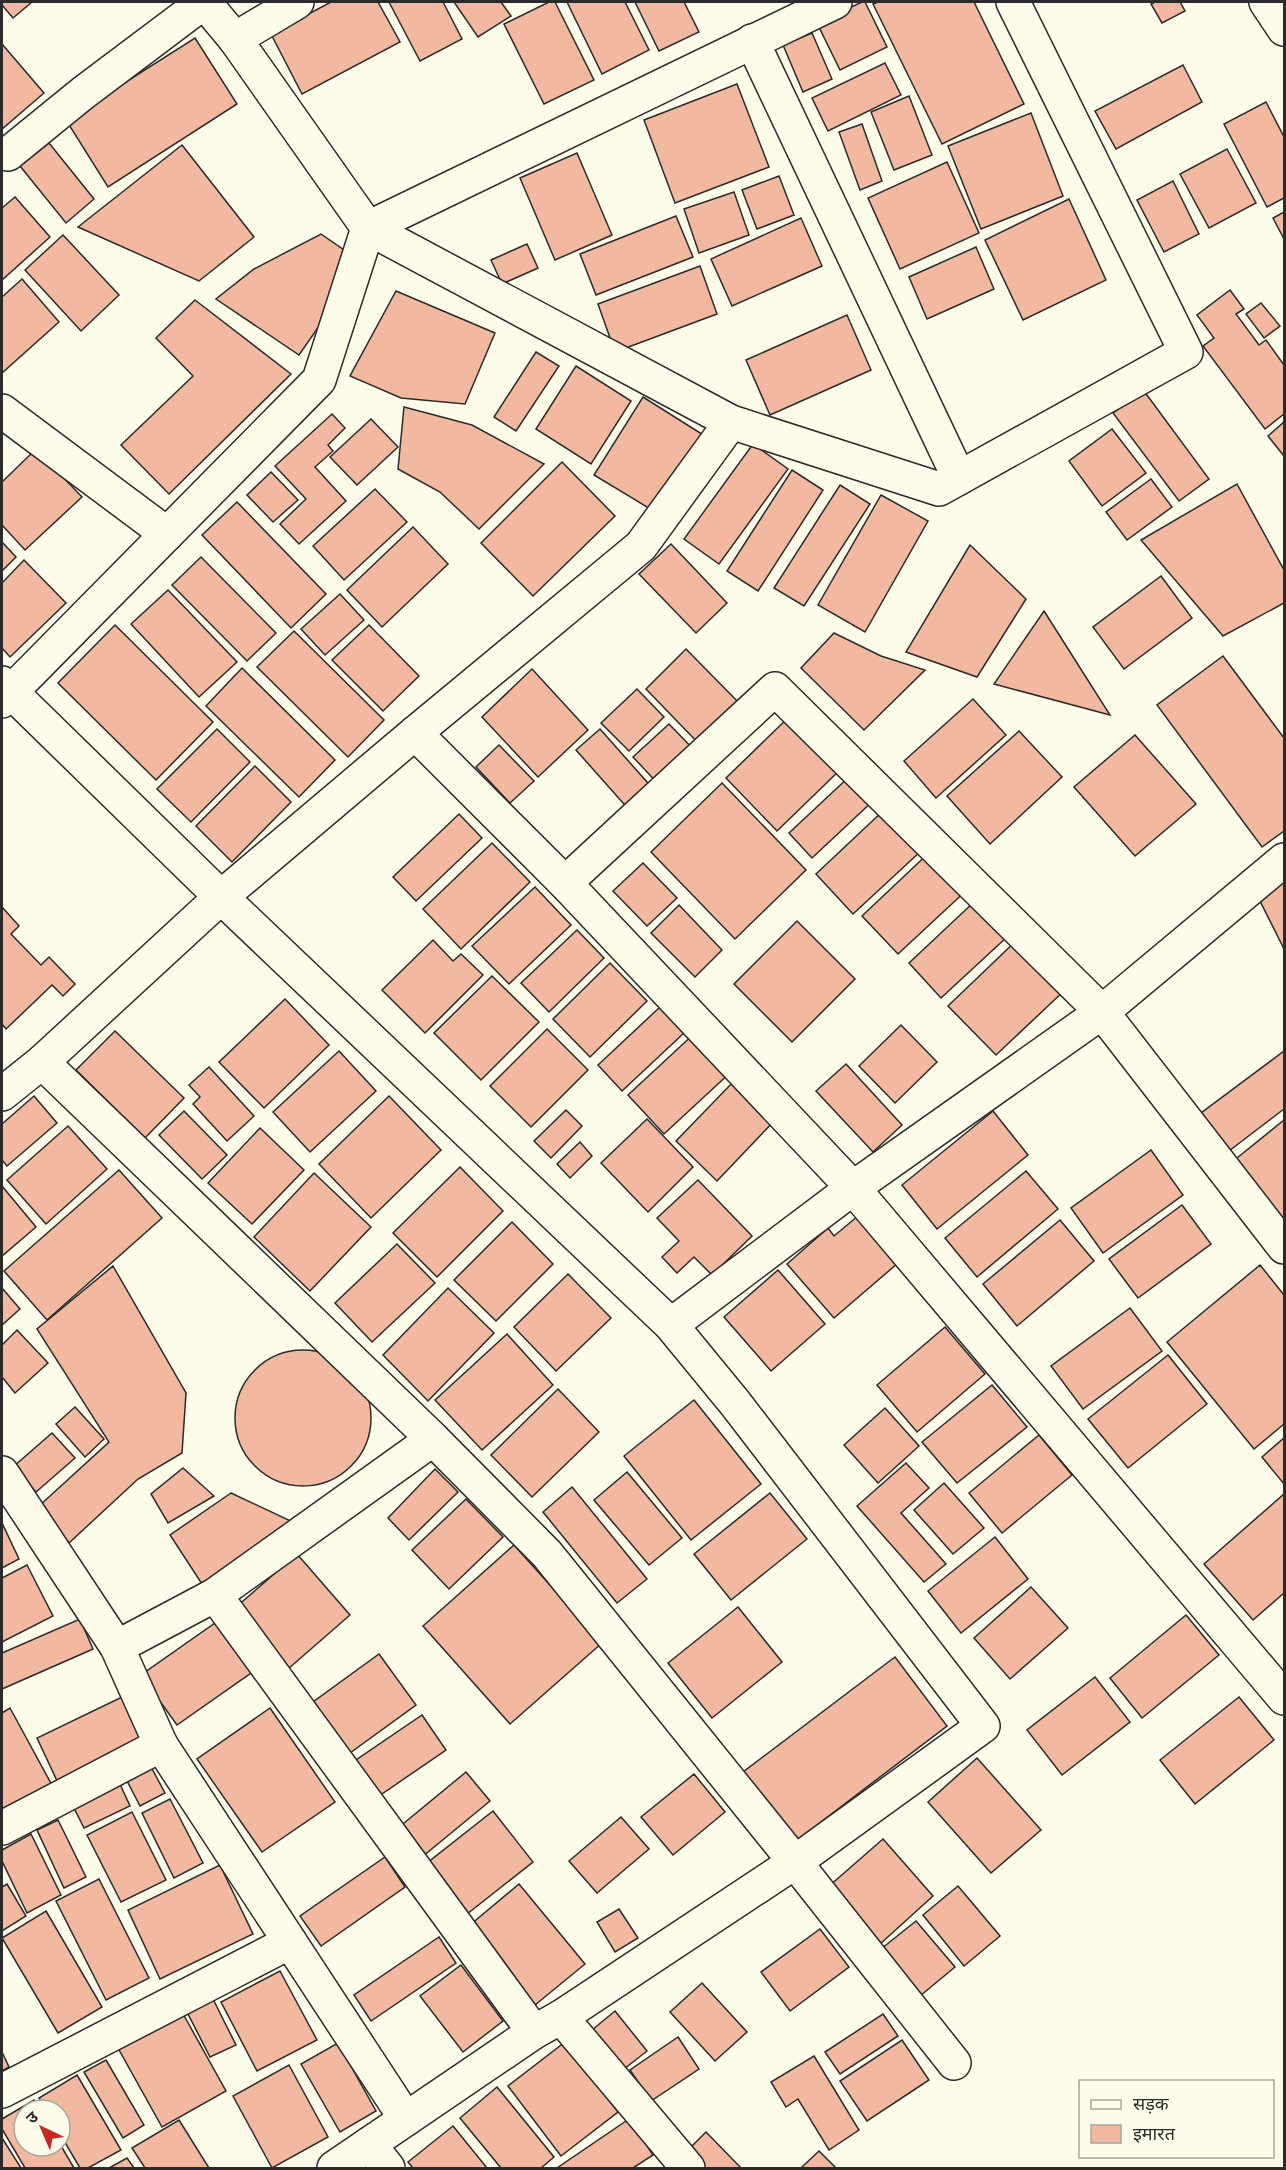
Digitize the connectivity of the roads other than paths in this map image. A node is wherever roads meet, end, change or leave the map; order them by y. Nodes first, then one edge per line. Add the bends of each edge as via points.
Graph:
1 (204, 2) edge
2 (297, 2) edge
3 (835, 2) edge
4 (1013, 2) edge
5 (1266, 2) edge
6 (1284, 29) edge
7 (235, 39) junction
8 (752, 41) junction
9 (8, 154) dead end
10 (368, 228) junction
11 (2, 411) edge
12 (731, 422) junction
13 (959, 478) junction
14 (167, 534) junction
15 (5, 692) edge
16 (415, 732) junction
17 (1284, 860) edge
18 (565, 883) junction
19 (221, 897) junction
20 (1102, 1012) junction
21 (42, 1062) junction
22 (2, 1094) edge
23 (853, 1188) junction
24 (1284, 1247) edge
25 (671, 1325) junction
26 (433, 1439) junction
27 (2, 1473) edge
28 (214, 1595) junction
29 (117, 1647) junction
30 (1284, 1698) edge
31 (161, 1745) junction
32 (2, 1828) edge
33 (795, 1862) junction
34 (290, 1942) junction
35 (548, 2024) junction
36 (954, 2063) dead end
37 (2, 2091) edge
38 (406, 2119) junction
39 (379, 2156) edge
40 (334, 2169) edge
41 (688, 2169) edge

1 - 7 street
1 - 9 street
2 - 7 street
3 - 8 street
4 - 13 street via 1186,352
5 - 6 street
7 - 10 street
8 - 10 street
8 - 13 street
10 - 12 street
10 - 14 street via 319,380
11 - 14 street
12 - 13 street via 939,489
12 - 16 street via 641,546
14 - 15 street
15 - 19 street
16 - 18 street
16 - 19 street
17 - 20 street
18 - 20 street via 775,689
18 - 23 street
19 - 21 street
19 - 25 street
20 - 23 street
20 - 24 street
21 - 22 street
21 - 26 street
23 - 25 street
23 - 30 street
25 - 33 street via 983,1725
26 - 28 street
26 - 33 street via 548,1554
27 - 29 street
28 - 29 street
28 - 35 street
29 - 31 street
31 - 32 street
31 - 34 street
33 - 35 street
33 - 36 street
34 - 37 street
34 - 38 street
35 - 38 street
35 - 41 street
38 - 39 street
39 - 40 street

